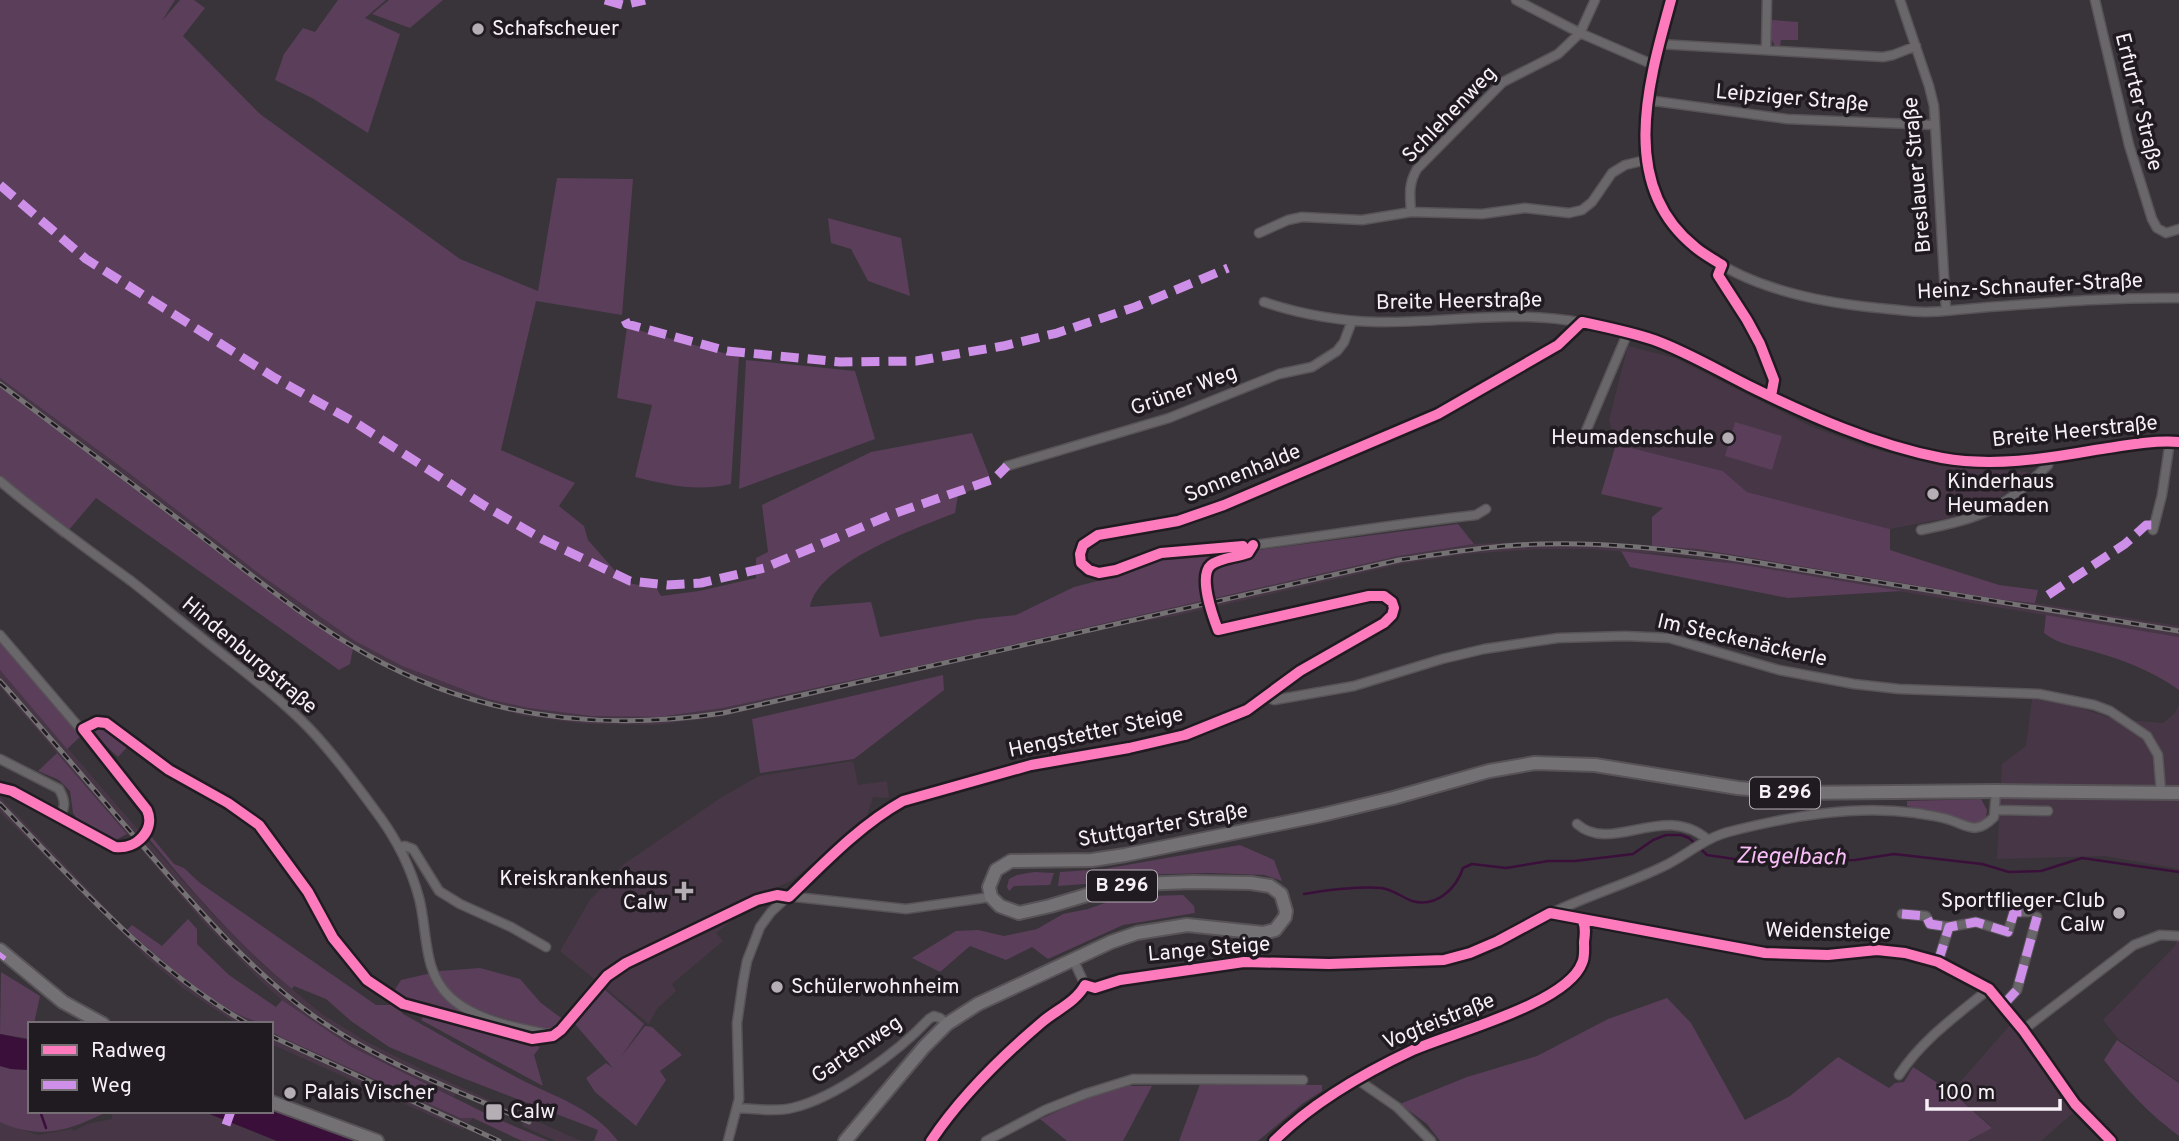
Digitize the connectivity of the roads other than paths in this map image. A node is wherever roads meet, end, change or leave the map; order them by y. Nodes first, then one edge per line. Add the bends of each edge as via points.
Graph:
1 (1516, 0) edge
2 (1595, 0) edge
3 (1671, 0) edge
4 (1766, 0) edge
5 (1900, 0) edge
6 (2095, 0) edge
7 (1580, 33) junction
8 (1659, 44) junction
9 (1916, 46) junction
10 (1766, 50) junction
11 (1654, 65) junction
12 (1647, 100) junction
13 (1935, 125) junction
14 (1646, 160) junction
15 (1412, 212) junction
16 (2179, 229) edge
17 (1259, 233) dead end
18 (1722, 265) junction
19 (2179, 298) edge
20 (1264, 302) dead end
21 (1946, 310) junction
22 (1352, 321) junction
23 (1582, 322) junction
24 (1628, 332) junction
25 (1771, 396) junction
26 (1586, 440) dead end
27 (2174, 441) edge
28 (2050, 457) junction
29 (1007, 466) dead end
30 (0, 481) edge
31 (1486, 509) dead end
32 (1921, 530) dead end
33 (2153, 530) dead end
34 (1218, 630) dead end
35 (0, 635) edge
36 (1267, 697) junction
37 (83, 729) junction
38 (0, 759) edge
39 (0, 788) edge
40 (1996, 791) junction
41 (2161, 792) junction
42 (2179, 793) edge
43 (1997, 810) junction
44 (2048, 811) dead end
45 (60, 817) junction
46 (1577, 824) dead end
47 (1706, 840) junction
48 (400, 847) junction
49 (789, 897) junction
50 (991, 897) junction
51 (2028, 912) dead end
52 (1550, 913) junction
53 (1902, 915) dead end
54 (2037, 917) dead end
55 (1583, 921) junction
56 (1949, 927) junction
57 (2179, 936) edge
58 (546, 947) dead end
59 (1, 954) edge
60 (1073, 959) junction
61 (1938, 962) junction
62 (1085, 985) junction
63 (1989, 989) junction
64 (2004, 1004) junction
65 (99, 1022) edge
66 (947, 1024) junction
67 (2023, 1030) junction
68 (553, 1035) junction
69 (1899, 1075) dead end
70 (1303, 1080) dead end
71 (1358, 1080) junction
72 (273, 1103) edge
73 (737, 1108) junction
74 (377, 1141) edge
75 (727, 1141) edge
76 (845, 1141) edge
77 (931, 1141) edge
78 (986, 1141) edge
79 (1274, 1141) edge
80 (1431, 1141) edge
81 (2110, 1141) edge

1 - 7 street
2 - 7 street, Schlehenweg
3 - 8 street, Heinz-Schnaufer-Straße
4 - 10 street
5 - 9 street, Breslauer Straße
6 - 16 street, Erfurter Straße via 2151,219 2166,233
7 - 11 street
7 - 15 street, Schlehenweg via 1558,54 1503,82 1417,169 1409,189
8 - 10 street
8 - 11 street, Heinz-Schnaufer-Straße
9 - 10 street via 1882,57
9 - 13 street, Breslauer Straße
11 - 12 street, Heinz-Schnaufer-Straße
12 - 13 street, Leipziger Straße via 1787,119
12 - 14 street, Heinz-Schnaufer-Straße
13 - 21 street, Breslauer Straße
14 - 15 street via 1612,173 1592,202 1569,213 1525,208 1482,214
14 - 18 street, Heinz-Schnaufer-Straße via 1662,206 1674,225 1694,247
15 - 17 street via 1362,220 1302,217
18 - 21 street, Heinz-Schnaufer-Straße via 1790,294 1839,304
18 - 25 street via 1718,275 1748,320 1771,369
19 - 21 street, Heinz-Schnaufer-Straße
20 - 22 street, Breite Heerstraße
22 - 23 street, Breite Heerstraße via 1520,315
22 - 29 street, Grüner Weg via 1337,351 1312,367 1279,374 1169,418
23 - 24 street, Breite Heerstraße
23 - 31 street, Sonnenhalde via 1558,345 1437,414 1190,517 1098,535 1083,545 1081,563 1099,573 1161,553 1476,515
24 - 25 street, Breite Heerstraße via 1677,349
24 - 26 street
25 - 28 street, Breite Heerstraße via 1871,438 1942,458 2012,461
27 - 28 street, Breite Heerstraße
27 - 33 street
28 - 32 street, Breite Heerstraße via 2048,465 2005,503 1981,515
30 - 48 street, Hindenburgstraße via 289,709 344,768
34 - 36 street, Hengstetter Steige via 1369,596 1392,601 1392,615 1384,623 1300,671
35 - 37 street
36 - 41 street, Im Steckenäckerle via 1274,700 1354,686 1484,649 1546,640 1669,638 1779,670 1854,684 2039,694 2094,705 2147,736 2158,755
36 - 49 street, Hengstetter Steige via 1185,735 1031,765 903,801 854,837
37 - 45 street via 144,805 151,824 135,843 120,848
37 - 68 street via 106,723 169,770 247,815 308,892 353,966 392,998 532,1040
38 - 45 street via 59,789 65,807
39 - 45 street
40 - 41 main road, Stuttgarter Straße / B 296
40 - 43 street
40 - 50 main road, Stuttgarter Straße / B 296 via 1793,793 1595,765 1535,763 1309,818 1137,853 1092,860 1012,861 991,878
41 - 42 main road, Stuttgarter Straße / B 296
43 - 44 street
43 - 47 street, Lange Steige via 1987,824 1977,828 1895,810 1845,811 1729,831
46 - 47 street via 1590,833 1619,833 1669,824 1698,831
47 - 52 street, Lange Steige via 1665,866
48 - 58 street via 413,849 439,891
48 - 68 street, Hindenburgstraße via 420,899 434,975 449,996 479,1014
49 - 50 street via 906,909
49 - 68 street via 757,901 626,963 607,976
49 - 73 street, Hengstetter Steige via 760,927 747,961 737,1023
50 - 60 main road, B 296 via 1006,910 1019,913 1114,887 1217,882 1270,886 1285,900 1285,917 1275,930 1250,933 1209,926 1166,927 1124,937
51 - 56 street, Weidensteige via 2014,912 2008,932 1976,922
52 - 55 street, Weidensteige
52 - 62 street, Lange Steige via 1498,941 1444,960 1244,962 1120,979 1095,988
53 - 56 street, Weidensteige via 1926,916 1930,924
54 - 64 street via 2017,990
55 - 61 street, Weidensteige via 1765,953 1828,955 1877,950
55 - 71 street, Vogteistraße via 1583,964 1553,992 1490,1023 1416,1049
56 - 61 street
57 - 67 street via 2160,935 2134,945
59 - 65 main road via 63,1002
60 - 62 street
60 - 66 main road, B 296 via 978,1004
61 - 63 street, Weidensteige
62 - 77 street via 1079,996 985,1072
63 - 64 street, Weidensteige
63 - 69 street via 1927,1041
64 - 67 street, Weidensteige
66 - 73 street, Gartenweg via 934,1016 893,1052 809,1102 789,1108
66 - 76 main road, B 296
67 - 81 street, Weidensteige via 2075,1104
70 - 78 street via 1133,1079 1045,1110
71 - 79 street, Vogteistraße
71 - 80 street via 1397,1107
72 - 74 main road
73 - 75 street, Hengstetter Steige

